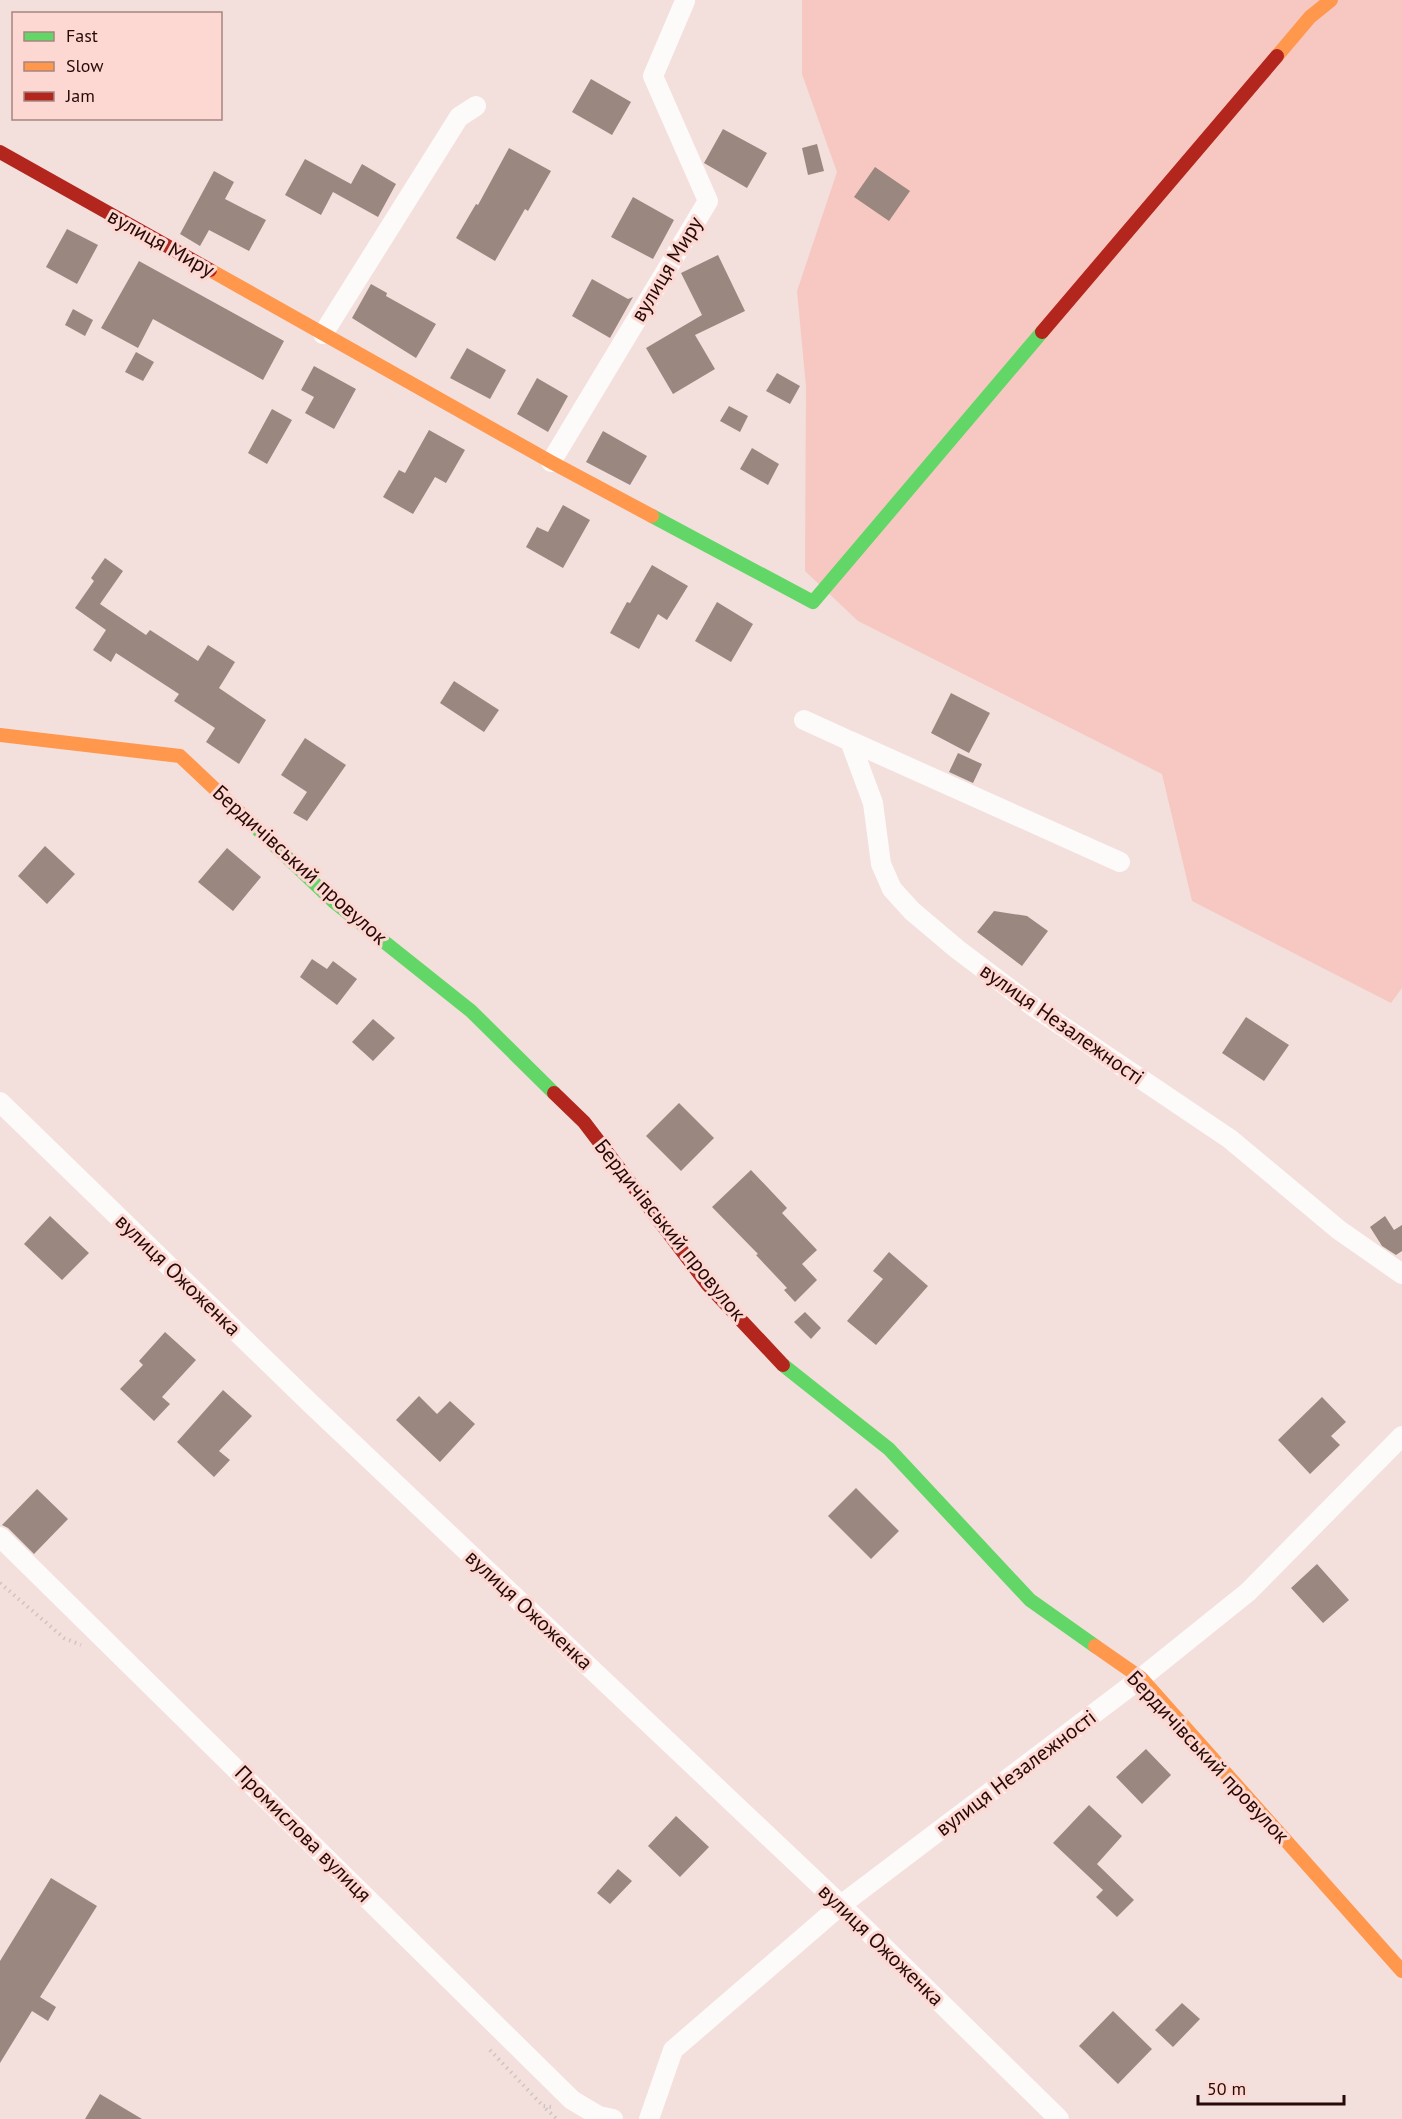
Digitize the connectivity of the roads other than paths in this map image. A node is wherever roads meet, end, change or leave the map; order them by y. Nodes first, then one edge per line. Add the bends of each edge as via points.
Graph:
1 (1331, 0) edge
2 (686, 1) edge
3 (476, 106) dead end
4 (0, 152) edge
5 (323, 334) junction
6 (551, 462) junction
7 (804, 720) dead end
8 (0, 735) edge
9 (850, 741) junction
10 (1120, 862) dead end
11 (0, 1102) edge
12 (1402, 1274) edge
13 (1402, 1436) edge
14 (0, 1537) edge
15 (1141, 1678) junction
16 (841, 1905) junction
17 (1402, 1971) edge
18 (614, 2119) edge
19 (649, 2119) edge
20 (1059, 2119) edge

1 - 6 street, вулиця Миру via 1310,17 813,602
2 - 6 street, вулиця Миру via 653,76 708,201
3 - 5 street via 459,117
4 - 5 street, вулиця Миру
5 - 6 street, вулиця Миру
7 - 9 street
8 - 15 street, Бердичівський провулок via 180,756 333,901 471,1011 584,1122 708,1285 783,1365 889,1449 1030,1600
9 - 10 street
9 - 12 street, вулиця Незалежності via 873,803 881,864 892,889 912,911 1034,1007 1230,1139 1339,1230
11 - 16 street, вулиця Ожоженка via 309,1402
13 - 15 street, вулиця Незалежності via 1248,1592
14 - 18 street, Промислова вулиця via 572,2100 599,2116
15 - 16 street, вулиця Незалежності
15 - 17 street, Бердичівський провулок
16 - 19 street, вулиця Незалежності via 673,2050
16 - 20 street, вулиця Ожоженка

